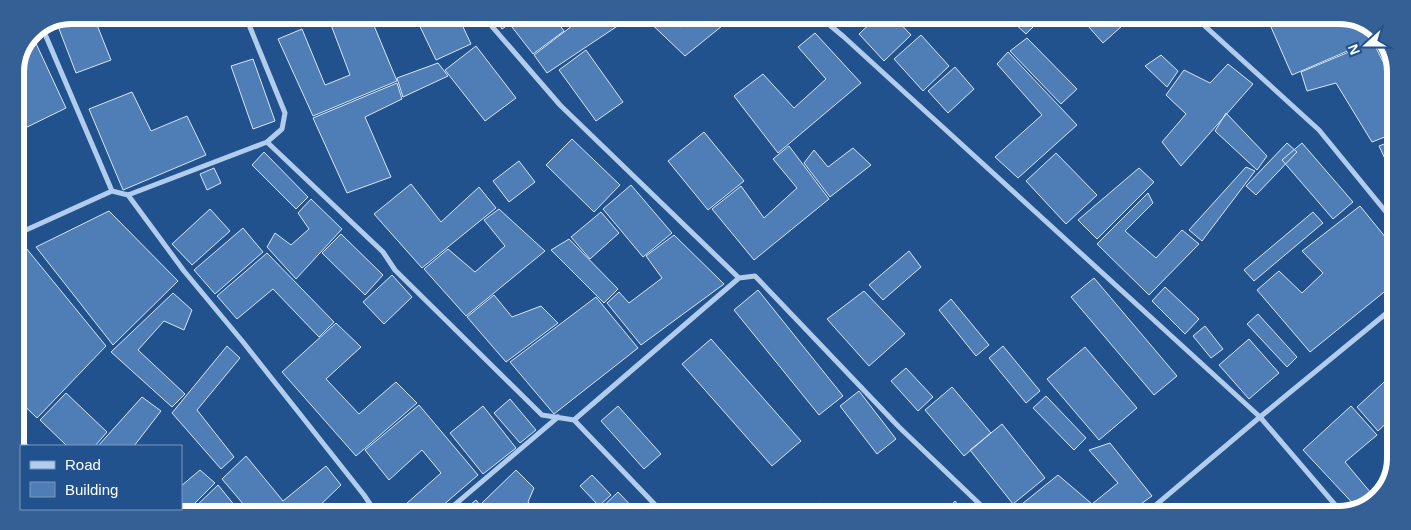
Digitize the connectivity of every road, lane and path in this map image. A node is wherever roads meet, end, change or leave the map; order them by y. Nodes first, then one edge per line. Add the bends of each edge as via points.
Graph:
1 (249, 24) edge
2 (490, 24) edge
3 (829, 24) edge
4 (1203, 24) edge
5 (44, 33) edge
6 (267, 142) junction
7 (112, 191) junction
8 (128, 195) junction
9 (1387, 213) edge
10 (24, 231) edge
11 (739, 278) junction
12 (1387, 313) edge
13 (1260, 417) junction
14 (558, 418) junction
15 (574, 420) junction
16 (371, 506) edge
17 (453, 506) edge
18 (656, 506) edge
19 (982, 506) edge
20 (1154, 506) edge
21 (1335, 506) edge

1 - 6 street via 285,113 282,129
2 - 11 street via 560,105
3 - 13 street
4 - 9 street via 1319,130
5 - 7 street
6 - 8 street
6 - 14 street via 383,252 395,270 542,415
7 - 8 street
7 - 10 street
8 - 16 street via 184,271 244,342
11 - 15 street
11 - 19 street via 755,276 899,427
12 - 13 street
13 - 20 street
13 - 21 street
14 - 15 street
14 - 17 street
15 - 18 street

